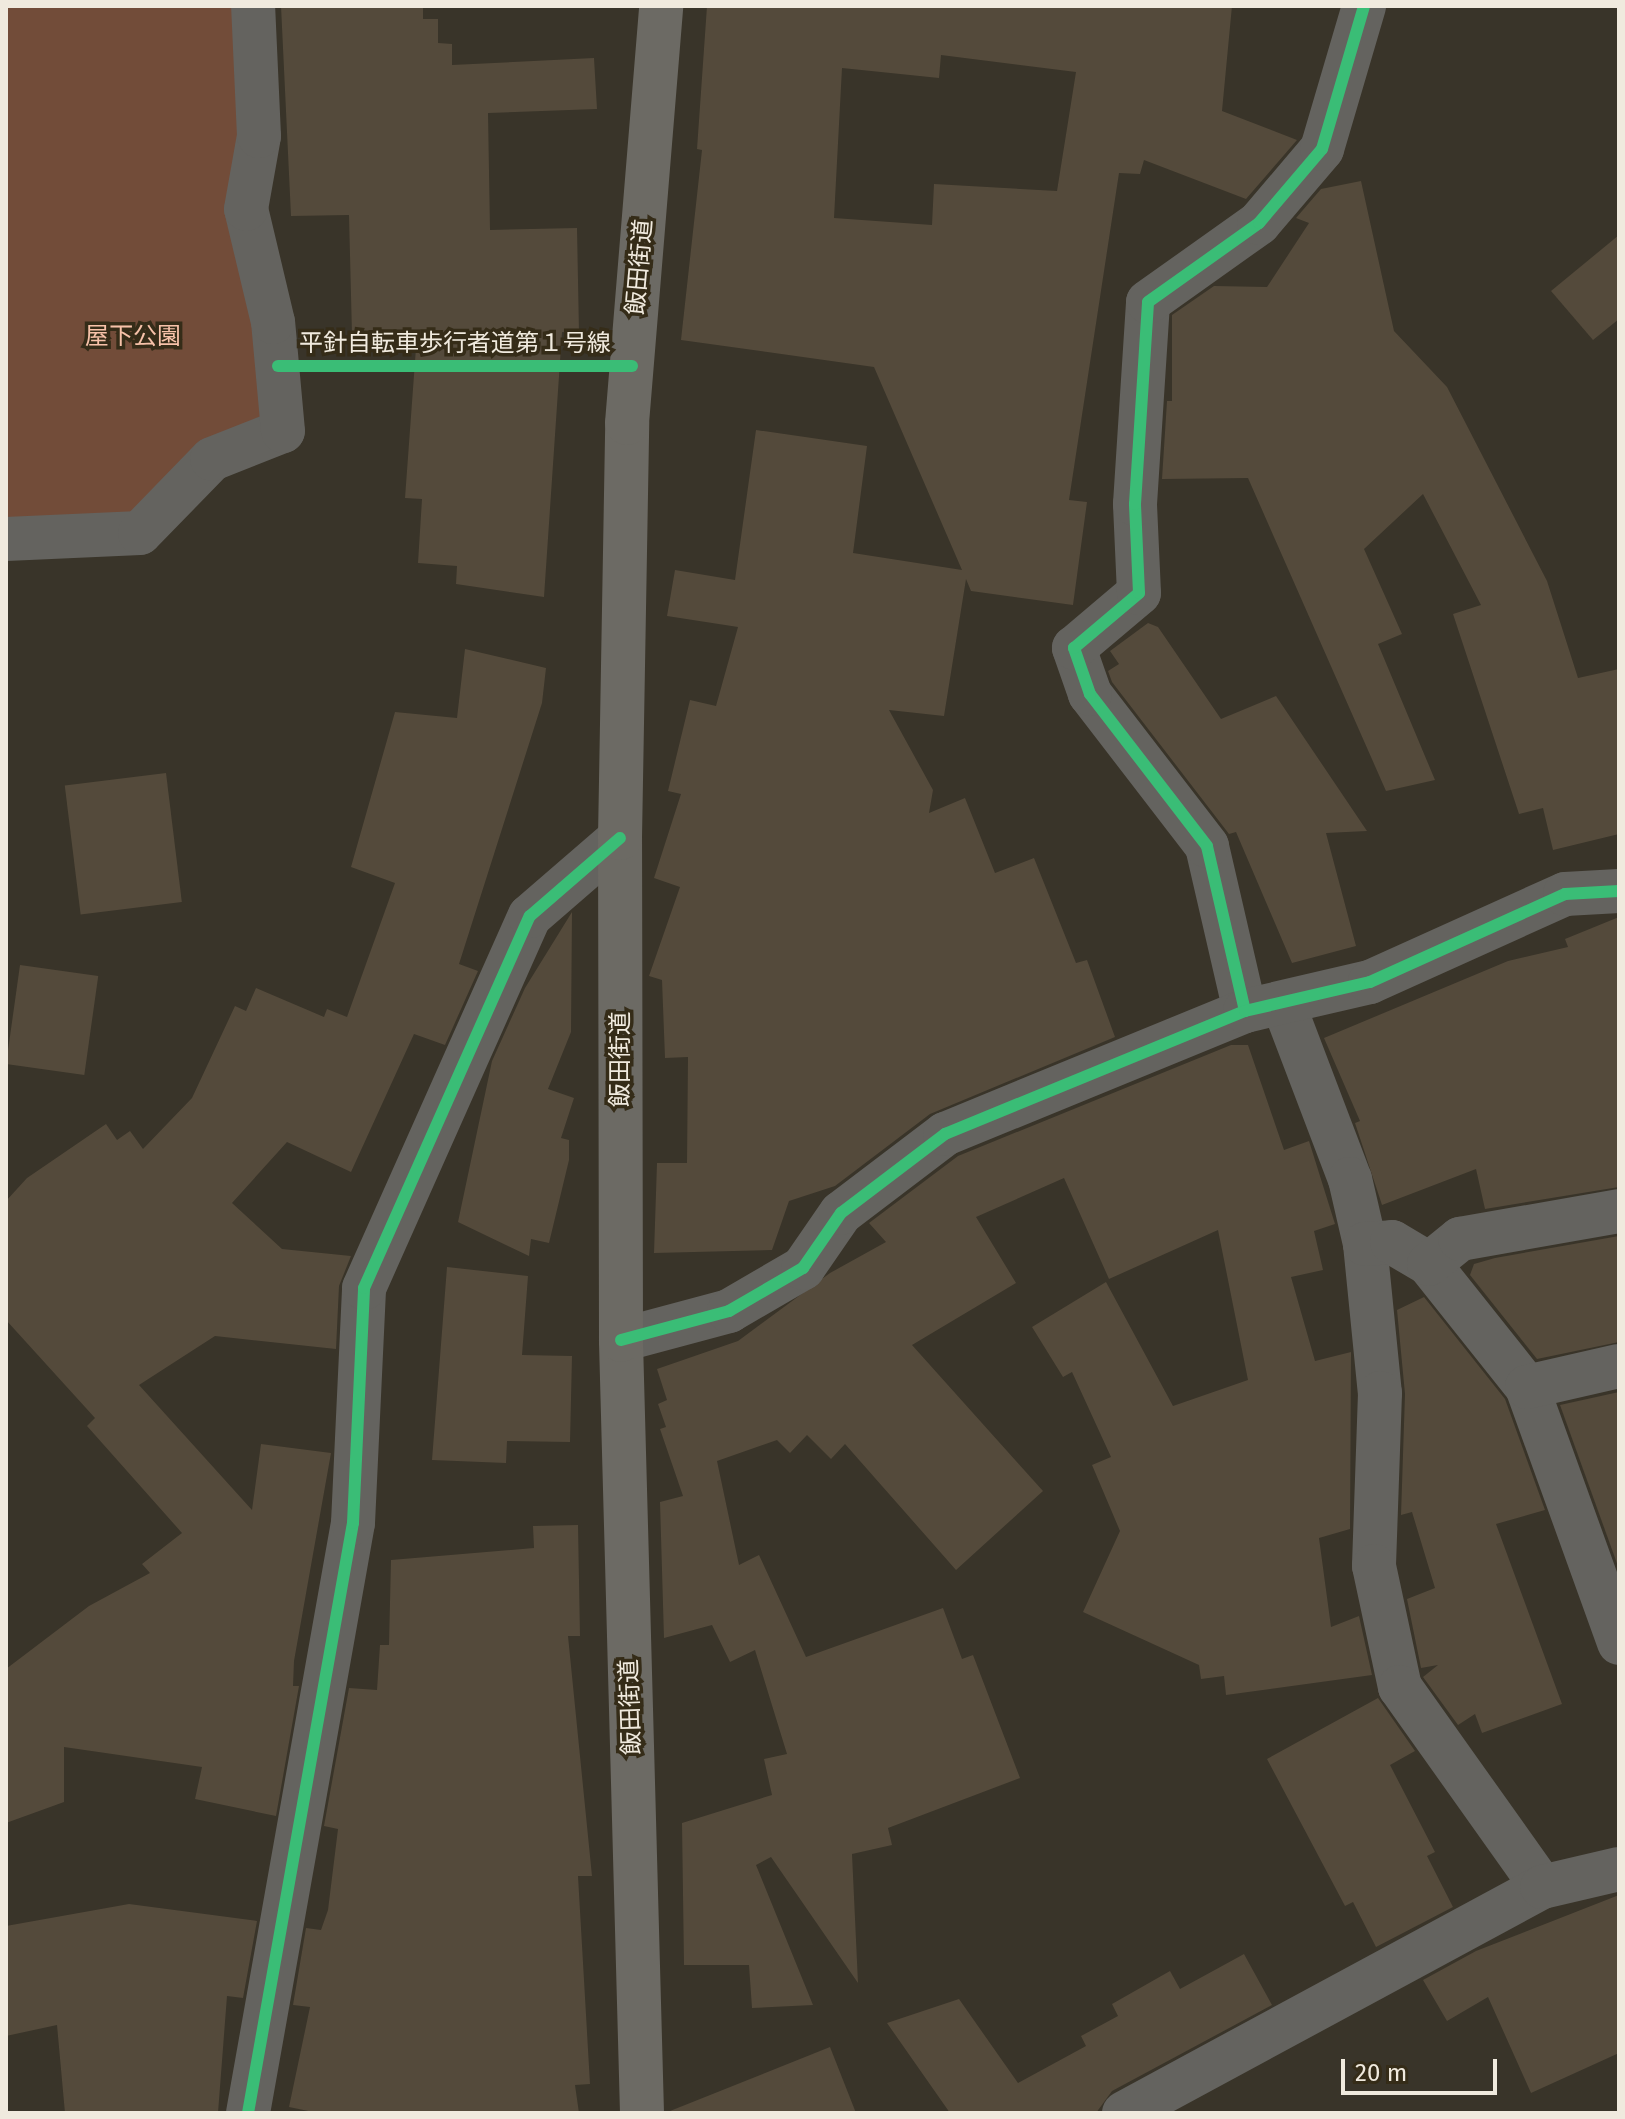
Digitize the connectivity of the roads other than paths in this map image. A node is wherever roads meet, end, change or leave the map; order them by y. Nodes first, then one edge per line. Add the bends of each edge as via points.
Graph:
1 (253, 6) edge
2 (661, 6) edge
3 (1364, 6) edge
4 (6, 539) edge
5 (620, 838) junction
6 (1619, 891) edge
7 (1264, 1007) junction
8 (1619, 1211) edge
9 (1365, 1244) junction
10 (1429, 1264) junction
11 (621, 1340) junction
12 (1619, 1366) edge
13 (1527, 1387) junction
14 (1619, 1643) edge
15 (1619, 1869) edge
16 (1542, 1887) junction
17 (248, 2113) edge
18 (642, 2113) edge
19 (1124, 2113) edge

1 - 4 street via 259,136 246,209 278,366 283,431 212,459 140,533
2 - 5 main road, 飯田街道 via 632,366
3 - 7 street via 1322,149 1259,223 1148,302 1135,504 1139,593 1074,648 1090,694 1207,846
5 - 11 main road, 飯田街道
5 - 17 street via 530,916 364,1288 353,1523
6 - 7 street via 1565,894 1370,982
7 - 9 street via 1350,1179
7 - 11 street via 945,1134 841,1213 803,1268 729,1311
8 - 10 street via 1460,1239
9 - 10 street via 1392,1242
9 - 16 street via 1380,1393 1374,1566 1400,1687
10 - 13 street
11 - 18 main road, 飯田街道
12 - 13 street
13 - 14 street
15 - 16 street
16 - 19 street

